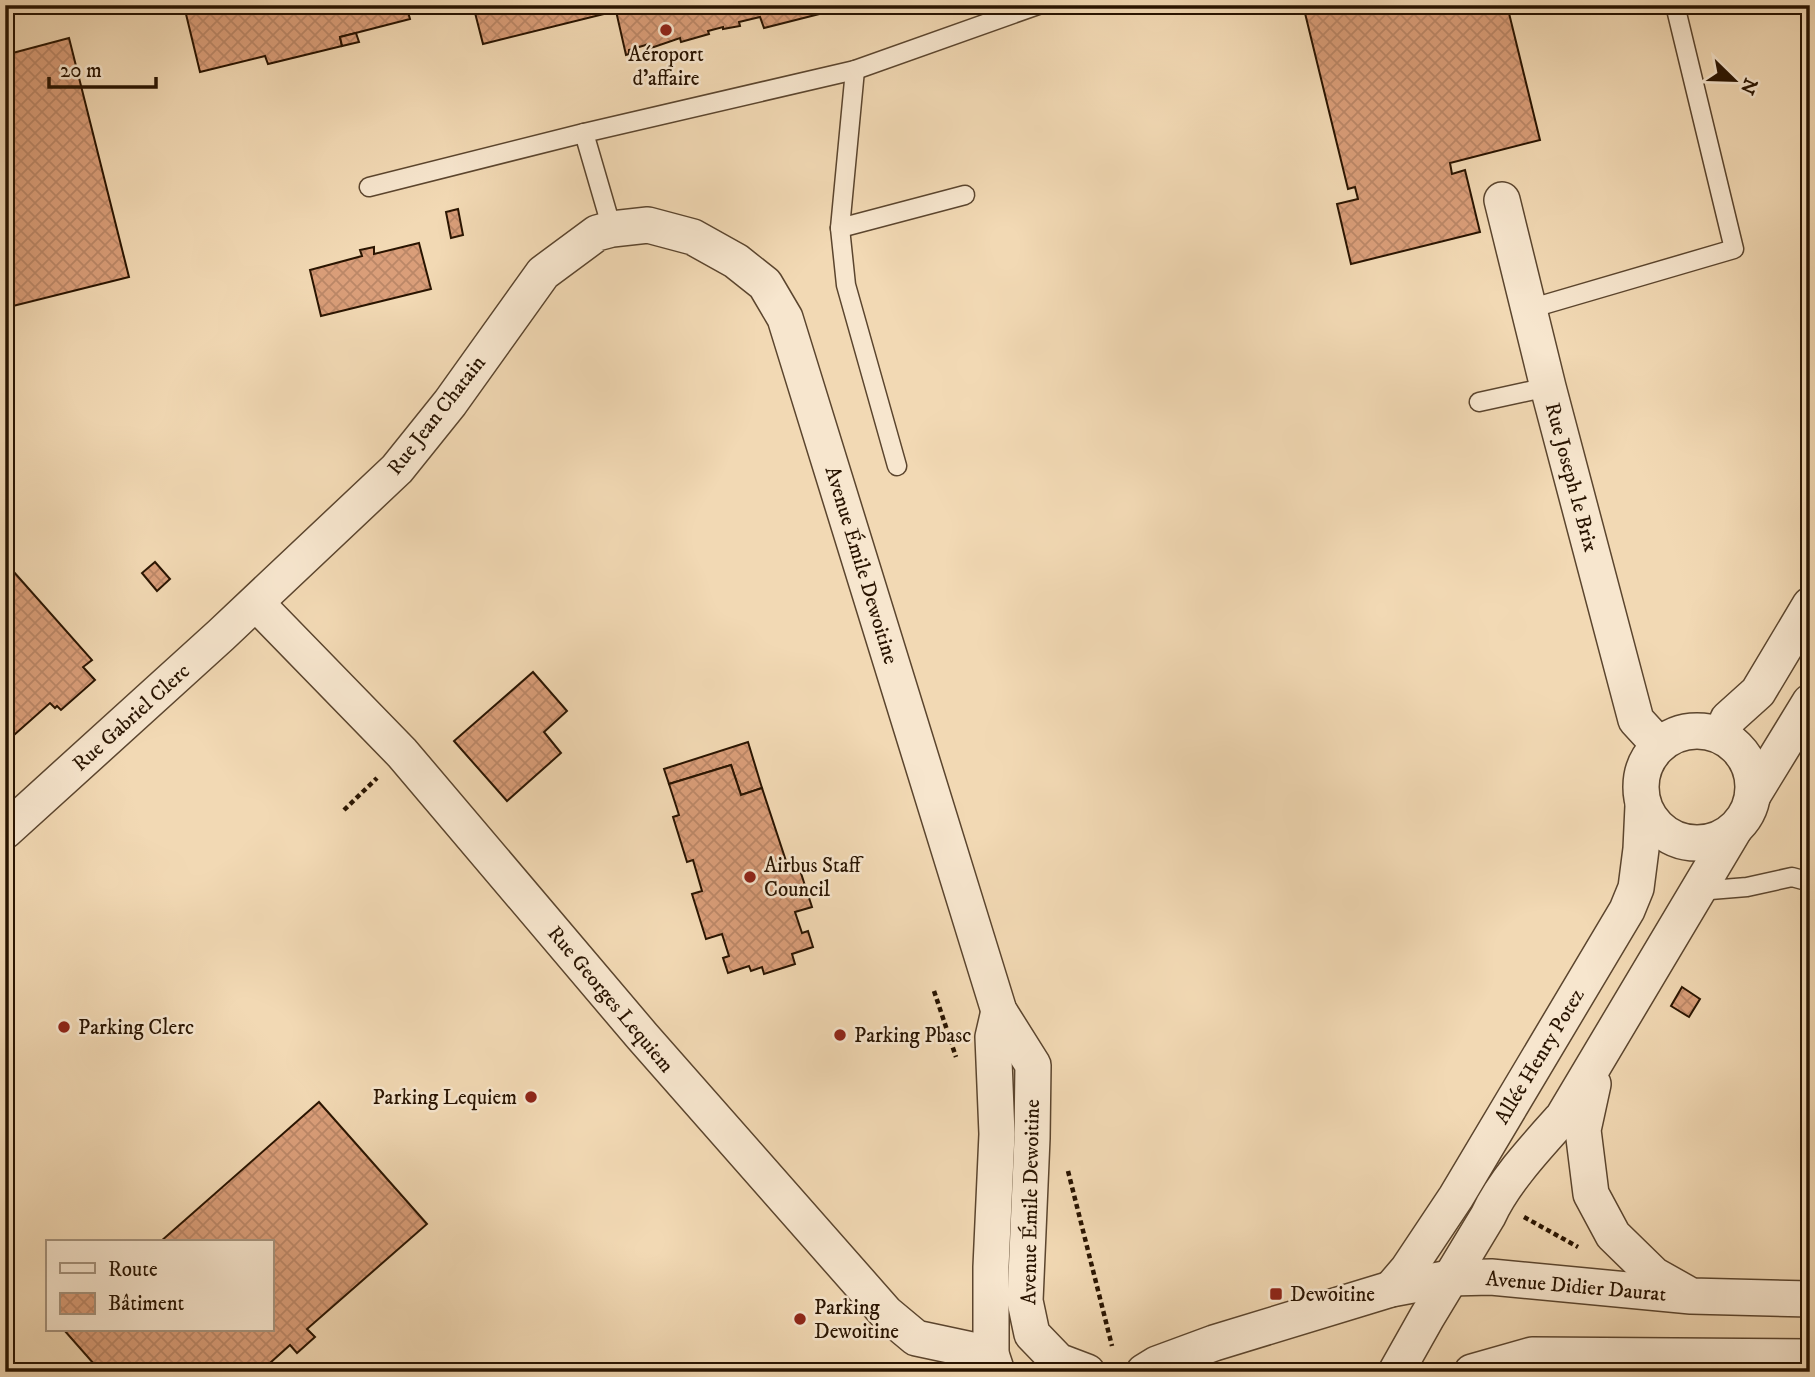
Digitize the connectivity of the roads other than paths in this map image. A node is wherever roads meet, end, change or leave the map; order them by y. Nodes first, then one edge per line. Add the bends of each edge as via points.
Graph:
1 (1038, 5) edge
2 (1675, 5) edge
3 (855, 70) junction
4 (584, 133) junction
5 (369, 187) dead end
6 (965, 195) dead end
7 (1502, 200) dead end
8 (840, 228) junction
9 (612, 229) junction
10 (1530, 309) junction
11 (1548, 387) junction
12 (1479, 402) dead end
13 (897, 466) dead end
14 (256, 603) junction
15 (1810, 605) edge
16 (1806, 715) edge
17 (1722, 736) junction
18 (1659, 745) junction
19 (1753, 795) junction
20 (1643, 806) junction
21 (1734, 830) junction
22 (5, 831) edge
23 (1810, 883) edge
24 (1698, 891) junction
25 (999, 1011) junction
26 (1599, 1056) junction
27 (1450, 1278) junction
28 (1391, 1289) junction
29 (1691, 1296) junction
30 (1810, 1299) edge
31 (1810, 1357) edge
32 (1100, 1362) edge
33 (994, 1363) edge
34 (1144, 1372) edge
35 (1396, 1372) edge
36 (1472, 1372) edge

1 - 3 lane
2 - 10 lane via 1734,249
3 - 4 lane
3 - 8 lane
4 - 5 lane
4 - 9 lane
6 - 8 lane
7 - 10 street, Rue Joseph le Brix
8 - 13 lane via 846,285
9 - 14 street, Rue Jean Chatain via 597,233 543,273 397,469
9 - 25 street, Avenue Émile Dewoitine via 648,225 693,237 736,261 765,285 785,318
10 - 11 street, Rue Joseph le Brix
11 - 12 lane
11 - 18 street, Rue Joseph le Brix via 1636,720
14 - 22 street, Rue Gabriel Clerc
14 - 33 street, Rue Georges Lequiem via 402,753 886,1313 916,1338
15 - 17 street via 1758,692 1728,719
16 - 19 street
17 - 18 street via 1689,731
17 - 19 street via 1747,761
18 - 20 street via 1646,762 1640,784
19 - 21 street via 1748,813
20 - 21 street via 1654,825 1671,839 1693,845 1715,841
20 - 28 street, Allée Henry Potez via 1636,888 1627,910 1456,1197
21 - 24 street
23 - 24 lane via 1792,877
24 - 26 street
25 - 32 street, Avenue Émile Dewoitine via 1033,1065 1025,1301 1032,1334 1058,1361
25 - 33 street, Avenue Émile Dewoitine via 993,1037 997,1134 991,1267
26 - 27 street via 1563,1117 1495,1199
26 - 29 street via 1583,1130 1591,1194 1613,1235 1654,1275
27 - 28 street, Avenue Didier Daurat
27 - 29 street, Avenue Didier Daurat via 1491,1277
27 - 35 street
28 - 34 street, Avenue Didier Daurat via 1214,1343
29 - 30 street, Avenue Didier Daurat
31 - 36 street via 1532,1354

